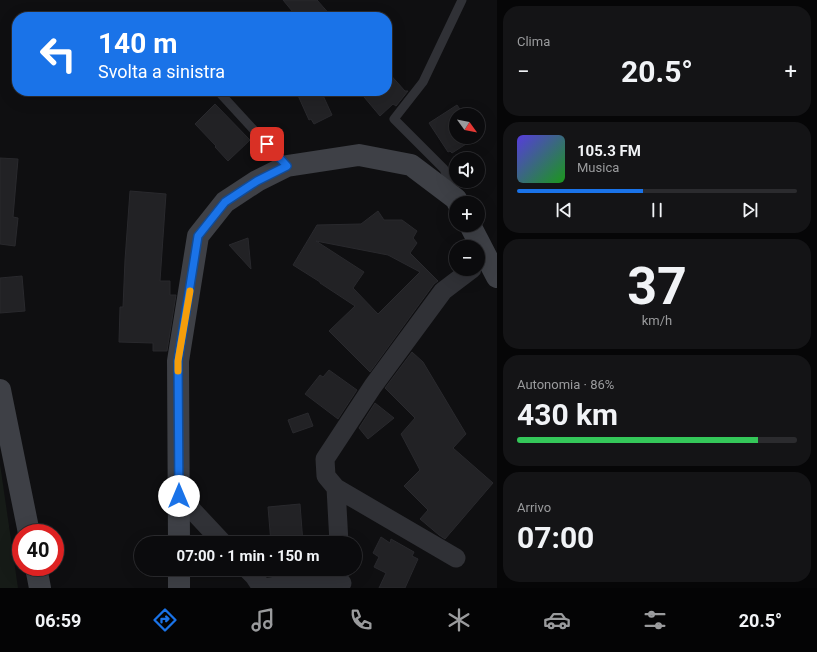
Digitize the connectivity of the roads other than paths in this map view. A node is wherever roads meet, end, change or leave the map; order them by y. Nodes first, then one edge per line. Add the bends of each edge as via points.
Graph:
1 (462, 0) edge
2 (223, 96) edge
3 (287, 166) junction
4 (451, 196) edge
5 (455, 196) edge
6 (485, 268) edge
7 (464, 276) edge
8 (497, 277) edge
9 (0, 390) edge
10 (336, 488) junction
11 (179, 496) junction
12 (27, 524) edge
13 (179, 536) edge
14 (216, 536) edge
15 (339, 536) edge
16 (456, 558) dead end
17 (38, 576) edge
18 (179, 576) edge
19 (254, 576) edge
20 (342, 580) edge
21 (40, 588) edge
22 (179, 588) edge
23 (263, 588) edge

1 - 5 lane via 423,82 394,119 444,169
2 - 3 lane
3 - 4 street via 359,155 411,165
3 - 11 street via 257,181 225,202 198,236 178,361
6 - 8 street
7 - 10 street via 443,292 373,386 325,459 326,476
9 - 12 street
10 - 15 street
10 - 16 street
11 - 13 street
11 - 14 street
17 - 21 street
18 - 22 street
19 - 23 street
20 - 23 street

